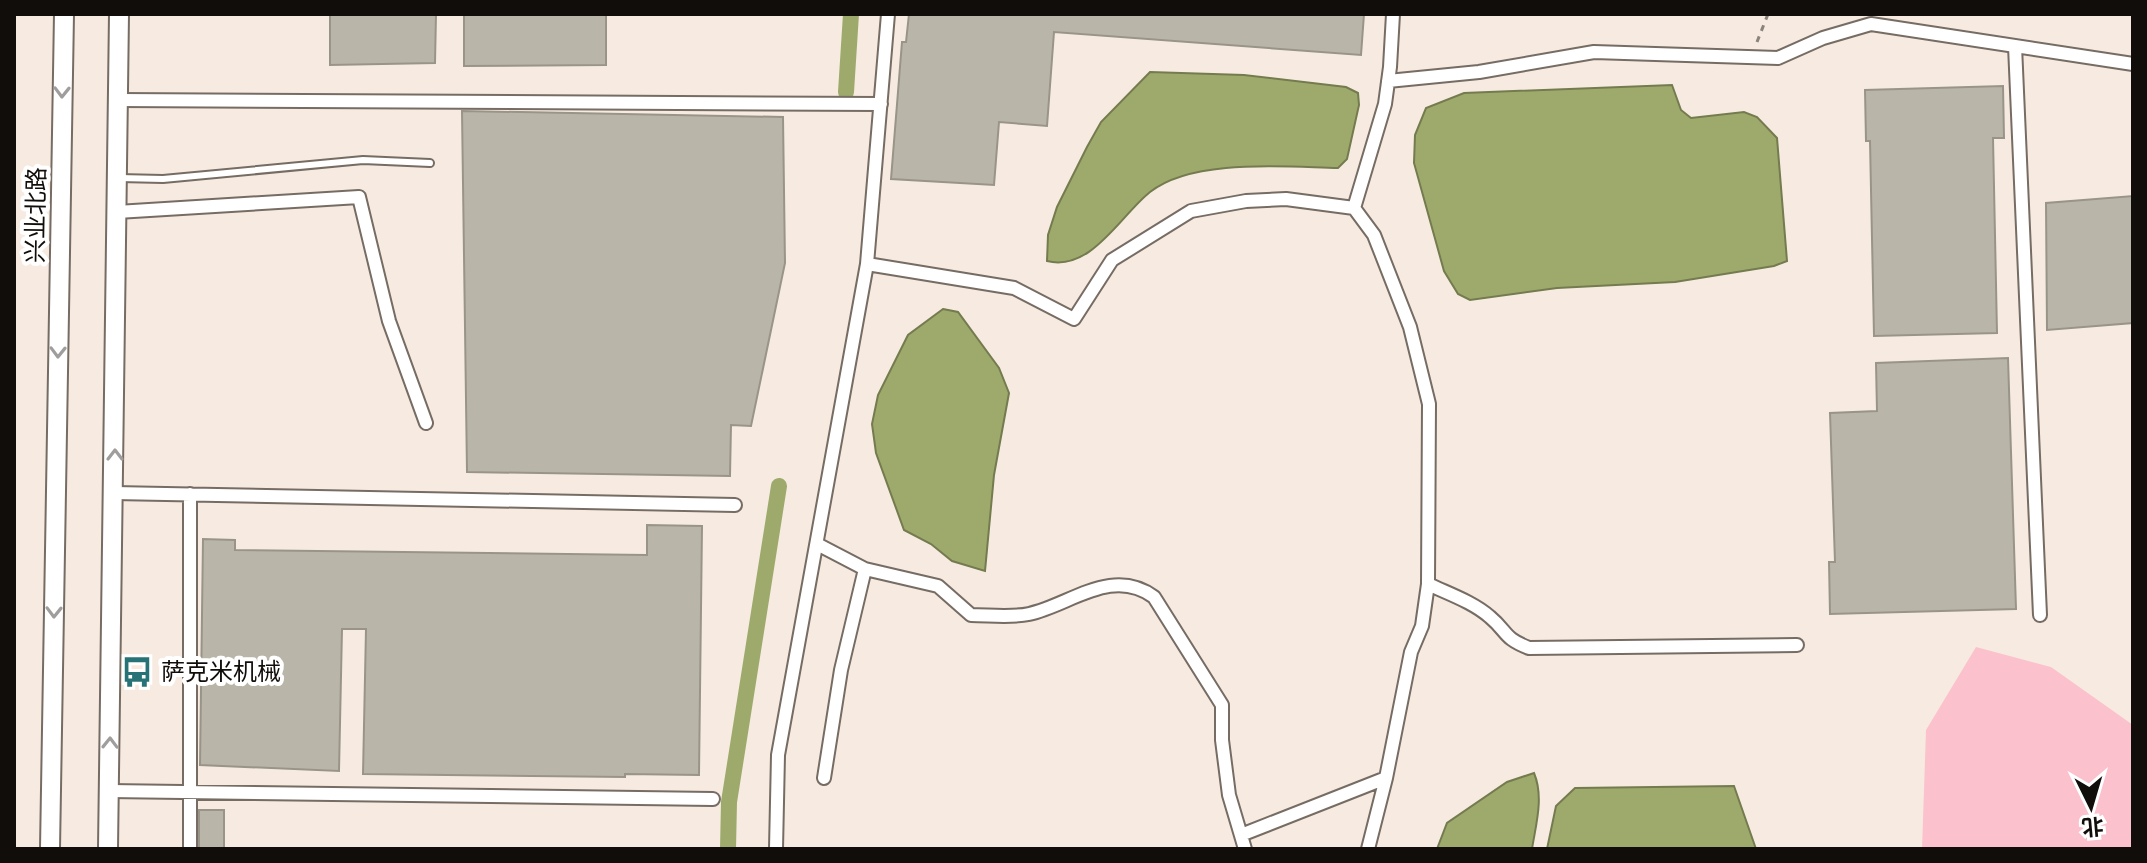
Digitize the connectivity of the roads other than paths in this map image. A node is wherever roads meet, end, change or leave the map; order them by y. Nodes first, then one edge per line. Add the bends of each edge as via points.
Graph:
1 (64, 14) edge
2 (119, 14) edge
3 (888, 14) edge
4 (1393, 14) edge
5 (2015, 46) junction
6 (2133, 64) edge
7 (1388, 81) junction
8 (118, 100) junction
9 (881, 104) junction
10 (430, 163) dead end
11 (117, 178) junction
12 (1354, 208) junction
13 (117, 212) junction
14 (867, 264) junction
15 (426, 423) dead end
16 (114, 493) junction
17 (190, 494) junction
18 (735, 505) dead end
19 (817, 544) junction
20 (865, 569) junction
21 (1428, 584) junction
22 (2040, 615) dead end
23 (1797, 645) dead end
24 (824, 778) dead end
25 (1386, 778) junction
26 (109, 791) junction
27 (190, 792) junction
28 (713, 799) dead end
29 (1241, 835) junction
30 (50, 849) edge
31 (108, 849) edge
32 (190, 849) edge
33 (776, 849) edge
34 (1245, 849) edge
35 (1368, 849) edge

1 -> 30 main road, 兴业北路
2 - 8 main road
3 - 9 street
4 - 7 street
5 - 6 street
5 - 7 street via 1871,24 1778,58 1594,52
5 - 22 street
7 - 12 street
8 - 9 street
8 - 11 main road
9 - 14 street
10 - 11 lane via 363,160 163,179
11 - 13 main road
12 - 14 street via 1286,199 1191,211 1112,260 1074,319 1014,288
12 - 21 street via 1374,235 1405,314 1429,404
13 - 15 street via 359,197 389,321
16 -> 13 main road
14 - 19 street
16 - 17 street
26 -> 16 main road
17 - 18 street
17 - 27 street
19 - 20 street
19 - 33 street via 778,755
20 - 24 street via 841,670
20 - 29 street via 938,586 971,615 1027,615 1105,584 1143,589 1154,597 1222,705 1229,795
21 - 23 street via 1474,606 1512,642 1529,648
21 - 25 street
25 - 29 street
25 - 35 street
26 - 27 street
26 - 31 main road
27 - 28 street
27 - 32 street
29 - 34 street

